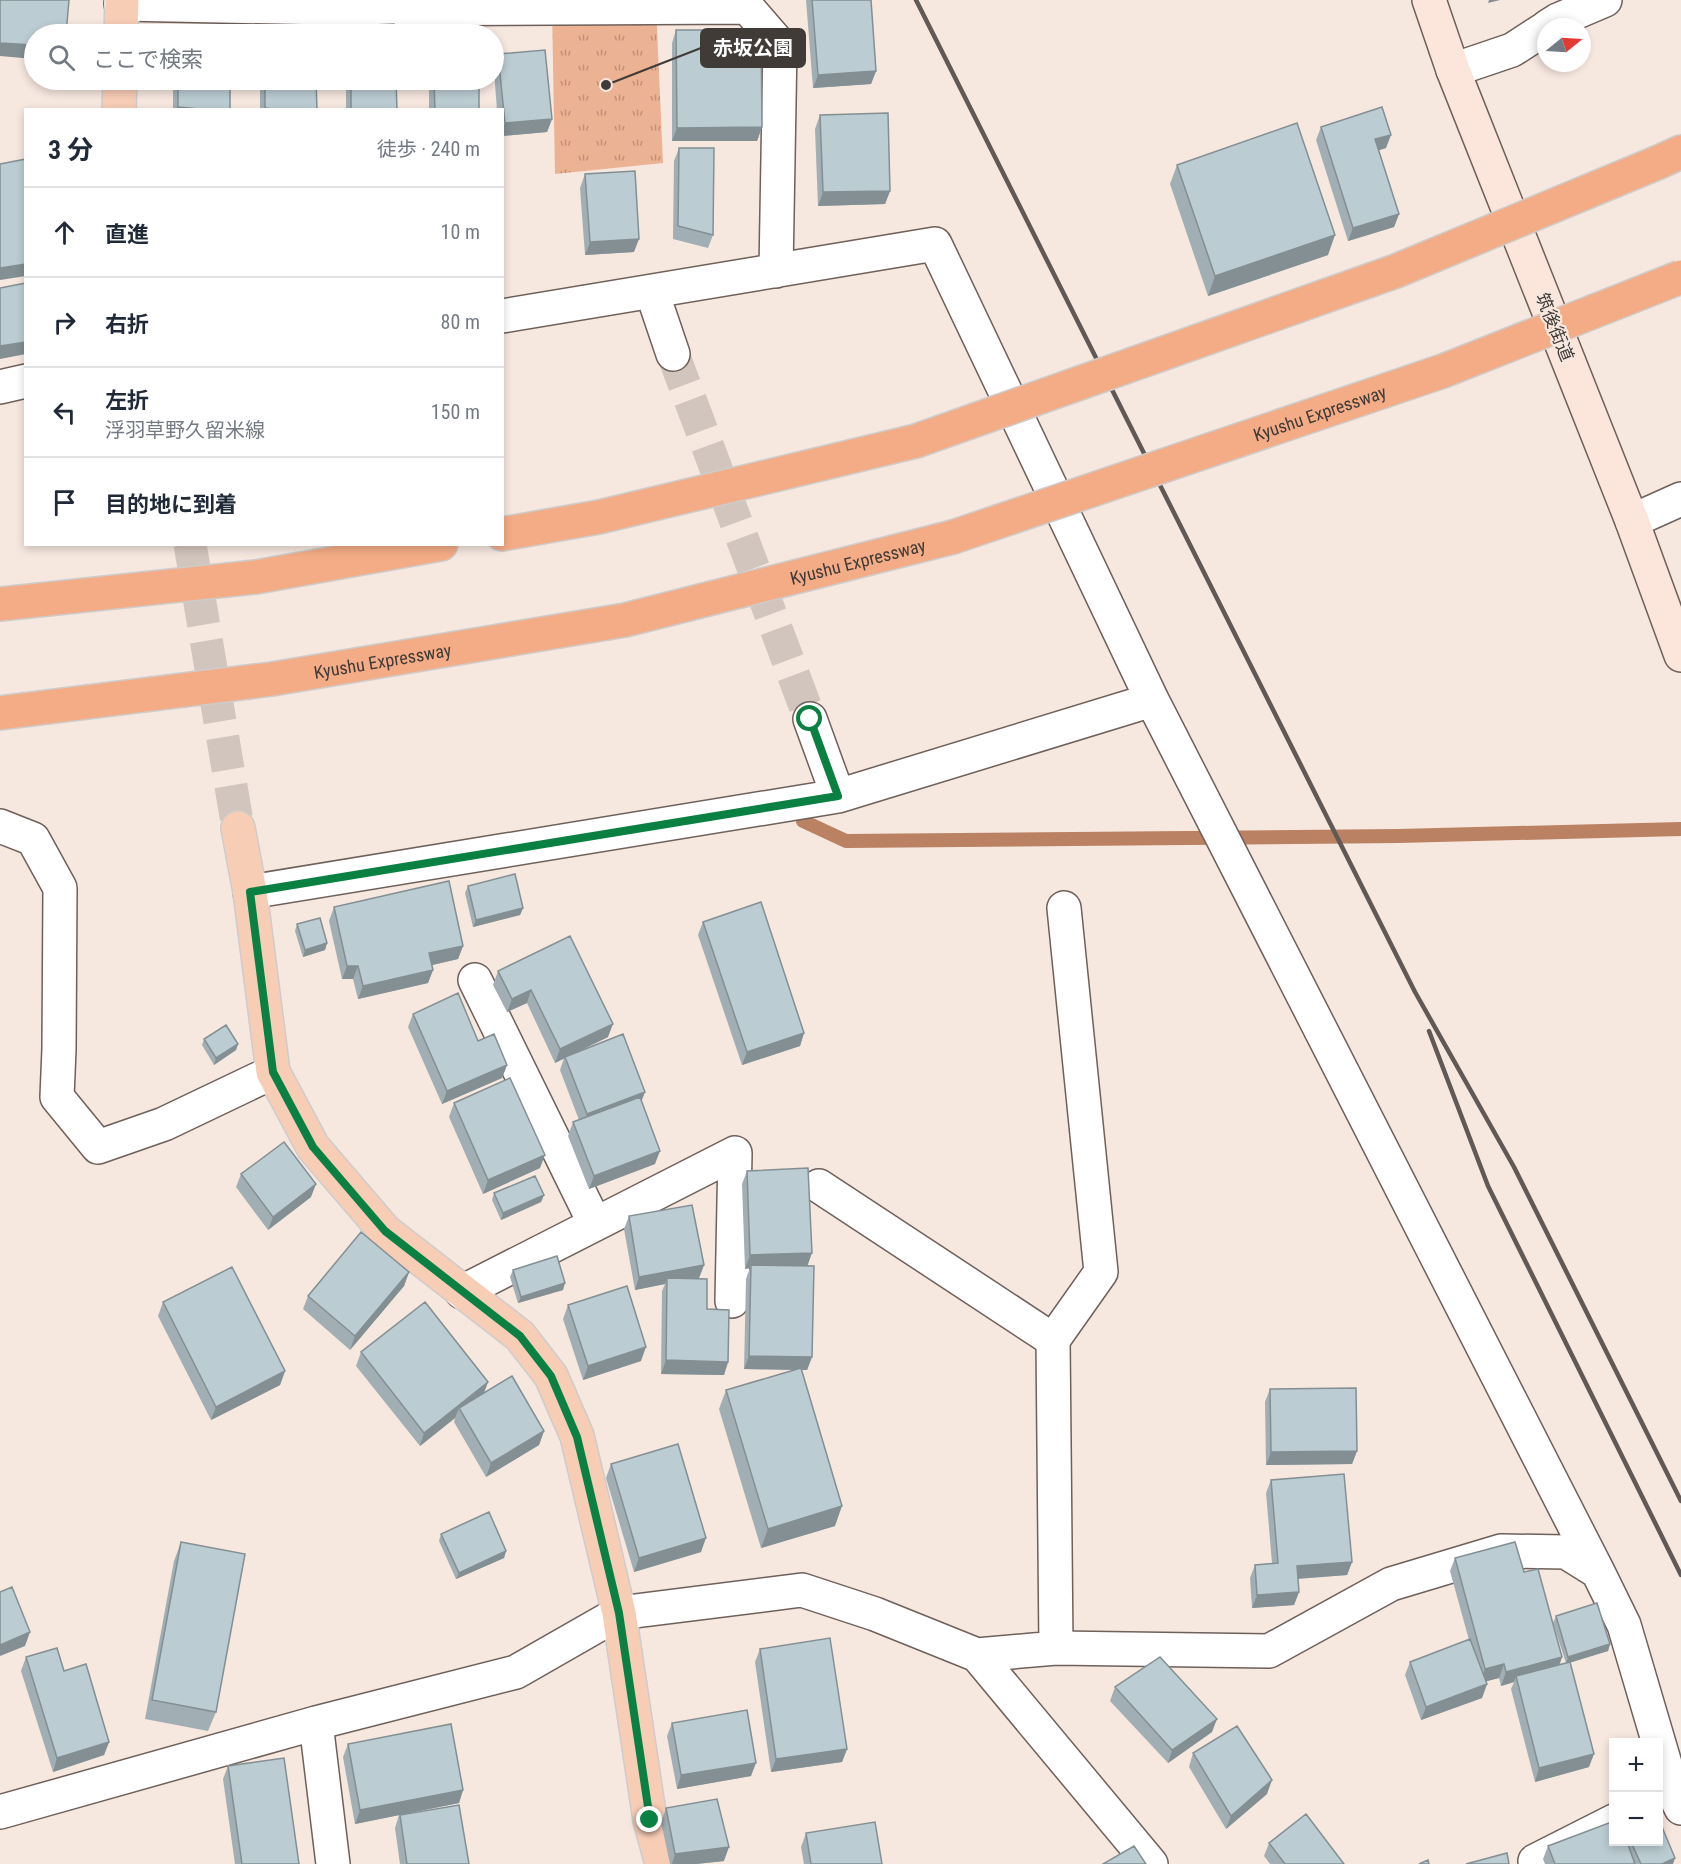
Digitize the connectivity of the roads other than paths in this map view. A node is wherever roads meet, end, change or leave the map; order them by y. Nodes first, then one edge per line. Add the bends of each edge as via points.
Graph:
1 (1429, 0) edge
2 (1605, 0) edge
3 (377, 4) edge
4 (596, 4) edge
5 (121, 13) edge
6 (1563, 18) edge
7 (1537, 34) edge
8 (1453, 70) junction
9 (120, 90) edge
10 (119, 108) edge
11 (1670, 157) edge
12 (776, 271) junction
13 (1681, 277) edge
14 (652, 292) junction
15 (504, 316) edge
16 (673, 354) tunnel mouth
17 (24, 381) edge
18 (0, 387) edge
19 (1681, 499) edge
20 (1632, 521) junction
21 (504, 534) edge
22 (430, 546) edge
23 (0, 604) edge
24 (1681, 655) edge
25 (1152, 700) junction
26 (0, 713) edge
27 (810, 719) tunnel mouth
28 (838, 796) junction
29 (0, 826) edge
30 (238, 828) tunnel mouth
31 (250, 892) junction
32 (1065, 908) dead end
33 (475, 980) dead end
34 (273, 1072) junction
35 (819, 1186) dead end
36 (595, 1224) junction
37 (462, 1292) junction
38 (732, 1300) dead end
39 (1053, 1340) junction
40 (1598, 1572) junction
41 (619, 1613) junction
42 (1056, 1648) junction
43 (978, 1655) junction
44 (316, 1723) junction
45 (1671, 1800) edge
46 (0, 1812) edge
47 (1609, 1824) edge
48 (333, 1864) edge
49 (662, 1864) edge
50 (1151, 1864) edge
51 (1536, 1864) edge

1 - 8 street, 筑後街道
2 - 6 street
3 - 4 street
3 - 5 street
4 - 12 street via 747,7 780,45
7 - 8 street via 1512,50
8 - 20 street, 筑後街道
9 - 10 main road
11 - 21 highway, bridge via 1396,271 916,441 599,516
12 - 14 street
12 - 25 street via 935,244
13 - 26 highway, Kyushu Expressway, bridge via 1443,371 953,537 625,620 272,679
14 - 15 street
14 - 16 street
17 - 18 street
19 - 20 street
20 - 24 street, 筑後街道
22 - 23 highway via 256,577
25 - 28 street
25 - 40 street
27 - 28 street
28 - 31 street
29 - 34 street via 33,839 60,888 57,1097 98,1147 164,1124
30 - 31 main road
31 - 34 main road
32 - 39 street via 1101,1272
33 - 36 street
34 - 37 main road via 313,1147 385,1231
35 - 39 street
36 - 37 street
36 - 38 street via 735,1153
37 - 41 main road via 520,1336 551,1376 577,1437
39 - 42 street
40 - 42 street via 1566,1552 1501,1551 1391,1584 1269,1651
40 - 45 street via 1624,1624
41 - 43 street via 802,1590
41 - 44 street via 516,1672
41 - 49 main road via 650,1820
42 - 43 street
43 - 50 street
44 - 46 street
44 - 48 street
47 - 51 street via 1535,1861

